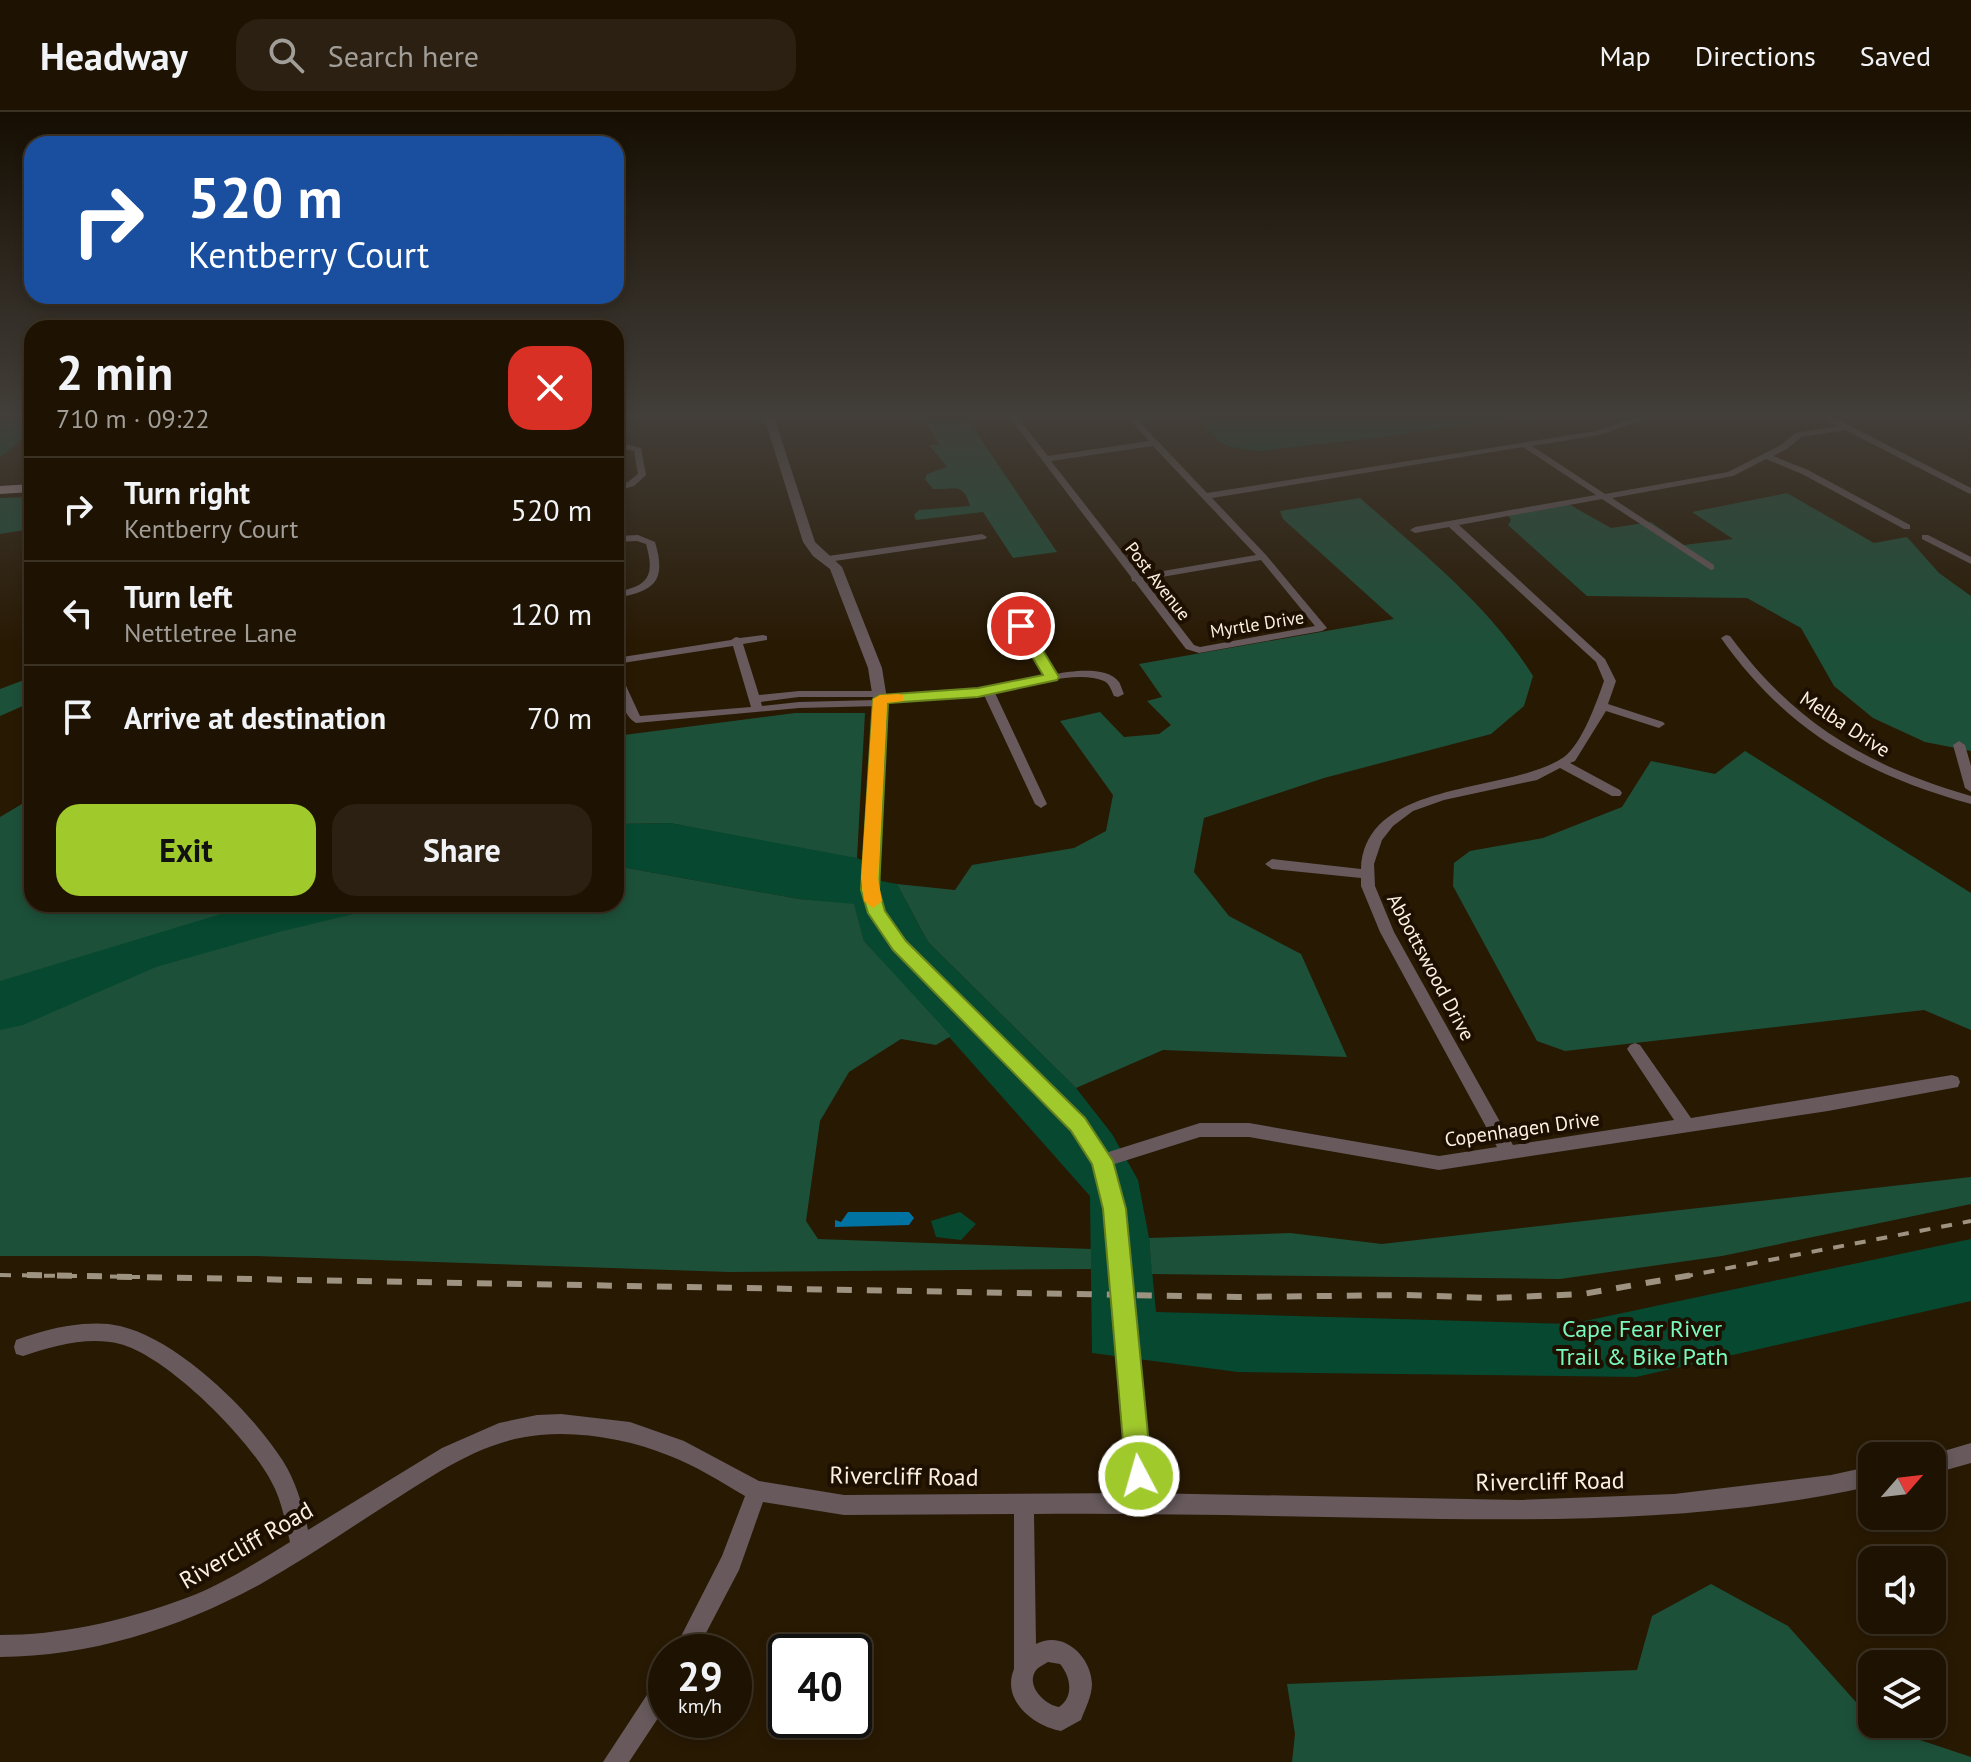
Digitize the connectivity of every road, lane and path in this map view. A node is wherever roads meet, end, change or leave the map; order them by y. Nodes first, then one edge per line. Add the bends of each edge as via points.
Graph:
1 (793, 491) edge
2 (1069, 491) edge
3 (1200, 491) edge
4 (1236, 491) edge
5 (1596, 491) edge
6 (1638, 491) edge
7 (1840, 491) edge
8 (1205, 496) junction
9 (1605, 497) junction
10 (1452, 524) junction
11 (1907, 527) dead end
12 (1415, 530) dead end
13 (982, 537) dead end
14 (1925, 537) dead end
15 (624, 538) edge
16 (1263, 557) junction
17 (828, 559) junction
18 (1971, 561) edge
19 (1711, 567) dead end
20 (1135, 579) junction
21 (624, 594) edge
22 (1005, 600) dead end
23 (763, 638) dead end
24 (1726, 638) dead end
25 (736, 640) junction
26 (1196, 650) joint
27 (624, 660) edge
28 (1052, 677) junction
29 (988, 691) junction
30 (624, 693) edge
31 (1118, 694) dead end
32 (880, 699) junction
33 (756, 704) junction
34 (1603, 706) junction
35 (1659, 724) dead end
36 (1959, 745) dead end
37 (1562, 764) junction
38 (1971, 788) edge
39 (1616, 793) dead end
40 (1971, 800) edge
41 (1041, 804) dead end
42 (1272, 864) dead end
43 (1365, 874) junction
44 (1635, 1049) dead end
45 (1952, 1082) dead end
46 (1687, 1126) junction
47 (1508, 1152) junction
48 (1102, 1161) junction
49 (23, 1347) dead end
50 (1971, 1453) edge
51 (1946, 1460) edge
52 (1858, 1479) edge
53 (757, 1491) junction
54 (1024, 1503) junction
55 (1142, 1503) junction
56 (301, 1545) junction
57 (693, 1634) edge
58 (0, 1646) edge
59 (1025, 1670) dead end
60 (648, 1713) edge
61 (615, 1762) edge

1 - 17 street via 809,542
2 - 20 street, Post Avenue
3 - 8 street
4 - 8 street
5 - 9 street
6 - 9 street
7 - 11 street
8 - 16 street
9 - 10 street
9 - 19 street
10 - 12 street
10 - 34 street via 1601,661 1610,681
13 - 17 street
14 - 18 street
15 - 21 street via 650,542 655,575 643,590
16 - 20 street
16 - 26 street, Myrtle Drive via 1323,627
17 - 32 street via 836,567 870,654
20 - 26 street, Post Avenue
22 - 28 street
23 - 25 street
24 - 40 street, Melba Drive via 1769,693 1815,731 1898,777
25 - 27 street
25 - 33 street
28 - 29 street
28 - 31 street via 1100,675 1114,683
29 - 32 street
29 - 41 street
30 - 33 street via 636,720
32 - 33 street via 799,693
32 - 48 street via 869,878 877,913 900,945 1078,1125
34 - 35 street
34 - 37 street via 1580,749
36 - 38 street
37 - 39 street
37 - 43 street via 1533,777 1409,808 1376,839
42 - 43 street
43 - 47 street, Abbottswood Drive via 1374,907
44 - 46 street
45 - 46 street, Copenhagen Drive
46 - 47 street, Copenhagen Drive
47 - 48 street, Copenhagen Drive via 1439,1163 1249,1130 1200,1130
48 - 55 street via 1115,1209
49 - 56 street via 96,1332 136,1339 161,1353 259,1444 286,1488
50 - 51 street
52 - 55 street, Rivercliff Road via 1674,1504 1520,1510
53 - 54 street, Rivercliff Road via 844,1505
53 - 56 street, Rivercliff Road via 677,1448 630,1432 537,1425 499,1433 449,1455
53 - 57 street via 731,1562
54 - 55 street, Rivercliff Road
54 - 59 street
56 - 58 street, Rivercliff Road via 224,1593 180,1612 76,1641
60 - 61 street

